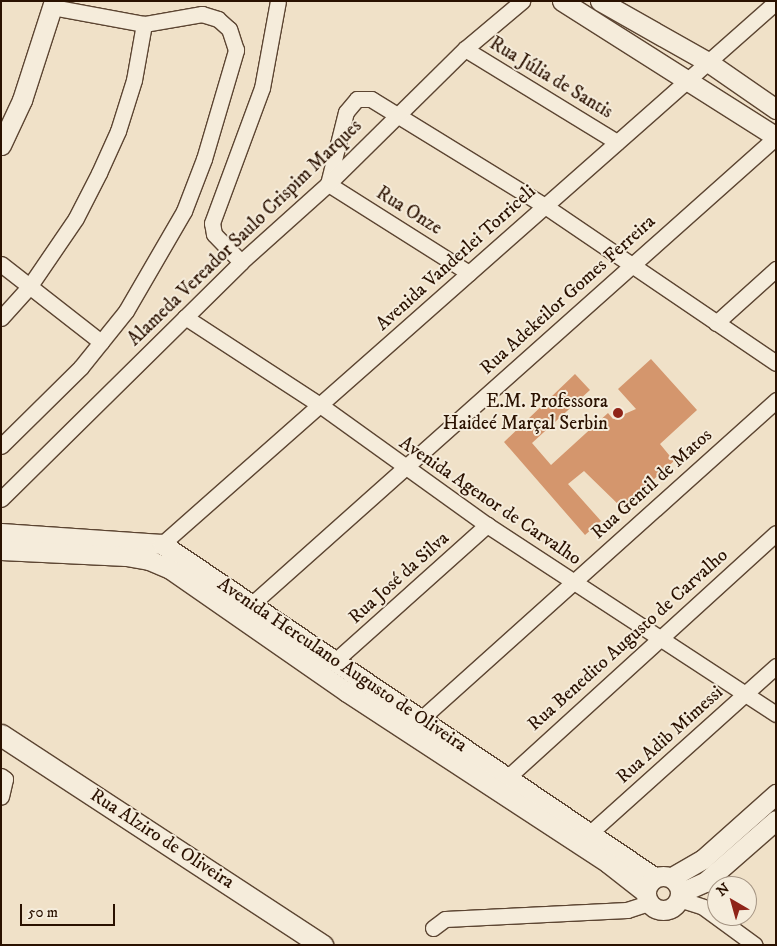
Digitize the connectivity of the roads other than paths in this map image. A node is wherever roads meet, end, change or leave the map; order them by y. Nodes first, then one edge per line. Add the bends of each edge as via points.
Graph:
1 (278, 1) edge
2 (522, 1) edge
3 (562, 1) edge
4 (600, 1) edge
5 (776, 2) edge
6 (53, 4) edge
7 (144, 24) junction
8 (465, 49) junction
9 (708, 62) junction
10 (689, 79) junction
11 (776, 109) edge
12 (397, 115) junction
13 (776, 137) edge
14 (617, 142) junction
15 (1, 146) edge
16 (328, 184) junction
17 (545, 206) junction
18 (241, 262) junction
19 (1, 264) edge
20 (631, 264) junction
21 (776, 269) edge
22 (470, 273) junction
23 (28, 287) junction
24 (185, 317) junction
25 (1, 318) edge
26 (716, 323) junction
27 (101, 342) junction
28 (776, 363) edge
29 (776, 400) edge
30 (320, 405) junction
31 (1, 446) edge
32 (404, 468) junction
33 (1, 499) edge
34 (487, 525) junction
35 (1, 533) edge
36 (776, 533) edge
37 (162, 544) junction
38 (1, 550) edge
39 (149, 560) junction
40 (574, 582) junction
41 (253, 603) junction
42 (660, 636) junction
43 (336, 660) junction
44 (776, 666) edge
45 (746, 694) junction
46 (776, 714) edge
47 (422, 718) junction
48 (1, 735) edge
49 (508, 777) junction
50 (3, 778) edge
51 (776, 794) edge
52 (1, 797) edge
53 (776, 820) edge
54 (590, 833) junction
55 (663, 890) junction
56 (433, 928) dead end
57 (322, 945) edge
58 (755, 945) edge

1 - 18 street via 262,88 212,222 214,234
2 - 8 street, Alameda Vereador Saulo Crispim Marques
3 - 10 street
4 - 9 street
5 - 9 street, Avenida Vanderlei Torriceli
6 - 7 street
6 - 15 street via 22,100
7 - 23 street via 134,80 118,131 76,218
7 - 27 street via 202,14 218,19 229,30 236,50 210,141 184,212 126,311
8 - 12 street, Alameda Vereador Saulo Crispim Marques
8 - 14 street, Rua Júlia de Santis
9 - 10 street, Avenida Vanderlei Torriceli
9 - 11 street
10 - 13 street
10 - 14 street, Avenida Vanderlei Torriceli
12 - 16 street, Alameda Vereador Saulo Crispim Marques
12 - 16 street via 365,98 350,105
12 - 17 street
13 - 20 street, Rua Adekeilor Gomes Ferreira
14 - 17 street, Avenida Vanderlei Torriceli
16 - 18 street, Alameda Vereador Saulo Crispim Marques
16 - 22 street, Rua Onze
17 - 20 street
17 - 22 street, Avenida Vanderlei Torriceli
18 - 24 street, Alameda Vereador Saulo Crispim Marques
19 - 23 street
20 - 26 street
20 - 32 street, Rua Adekeilor Gomes Ferreira
21 - 26 street
22 - 30 street, Avenida Vanderlei Torriceli
23 - 25 street
23 - 27 street
24 - 30 street, Avenida Agenor de Carvalho
24 - 33 street, Alameda Vereador Saulo Crispim Marques
26 - 28 street
27 - 31 street via 42,409
29 - 40 street, Rua Gentil de Matos
30 - 32 street, Avenida Agenor de Carvalho
30 - 37 street, Avenida Vanderlei Torriceli
32 - 34 street, Avenida Agenor de Carvalho
32 - 41 street, Rua Adekeilor Gomes Ferreira
34 - 40 street, Avenida Agenor de Carvalho
34 - 43 street, Rua José da Silva
35 - 37 street, Avenida Herculano Augusto de Oliveira
36 - 42 street, Rua Benedito Augusto de Carvalho
37 - 39 street
37 - 41 street, Avenida Herculano Augusto de Oliveira
38 - 39 street, Avenida Herculano Augusto de Oliveira
39 - 55 street, Avenida Herculano Augusto de Oliveira via 170,569 347,692 608,863
40 - 42 street, Avenida Agenor de Carvalho
40 - 47 street, Rua Gentil de Matos
41 - 43 street, Avenida Herculano Augusto de Oliveira
42 - 45 street, Avenida Agenor de Carvalho
42 - 49 street, Rua Benedito Augusto de Carvalho
43 - 47 street, Avenida Herculano Augusto de Oliveira
44 - 45 street, Rua Adib Mimessi
45 - 46 street, Avenida Agenor de Carvalho
45 - 54 street, Rua Adib Mimessi
47 - 49 street, Avenida Herculano Augusto de Oliveira
48 - 57 main road, Rua Alziro de Oliveira
49 - 54 street, Avenida Herculano Augusto de Oliveira
50 - 52 street
51 - 55 street
53 - 55 street via 705,882
54 - 55 street, Avenida Herculano Augusto de Oliveira
55 - 56 street via 627,910 445,918
55 - 58 street via 703,907

